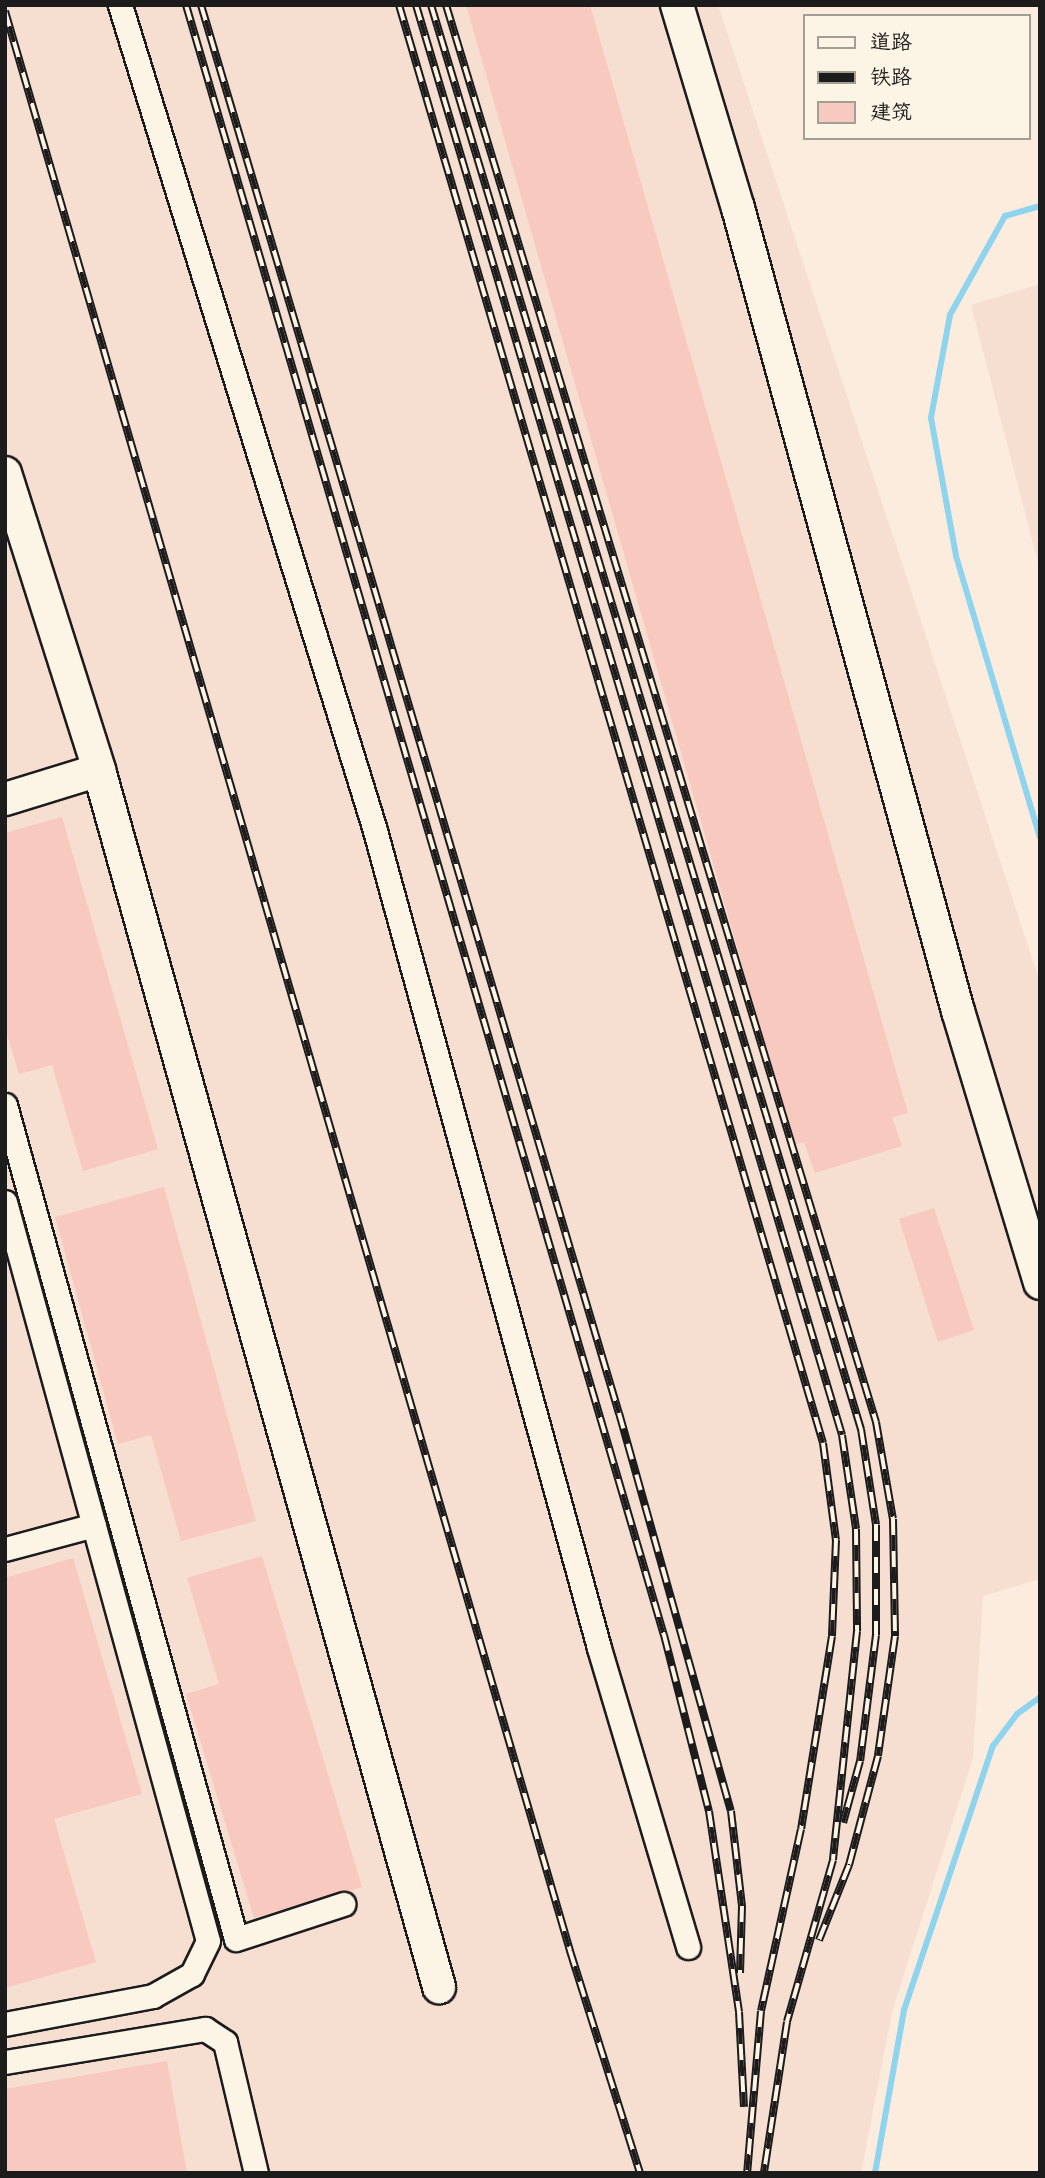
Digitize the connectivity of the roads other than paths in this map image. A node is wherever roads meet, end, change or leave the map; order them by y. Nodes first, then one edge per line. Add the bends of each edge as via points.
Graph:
1 (120, 5) edge
2 (677, 5) edge
3 (5, 473) edge
4 (99, 770) junction
5 (5, 799) edge
6 (5, 1105) edge
7 (5, 1202) edge
8 (1040, 1283) edge
9 (94, 1525) junction
10 (5, 1549) edge
11 (343, 1905) dead end
12 (688, 1947) dead end
13 (439, 1987) dead end
14 (5, 2025) edge
15 (5, 2062) edge
16 (256, 2173) edge

1 - 12 street via 374,827 599,1648
2 - 8 street via 738,208 958,1011
3 - 4 street
4 - 5 street
4 - 13 street
6 - 11 street via 236,1939
7 - 9 street
9 - 10 street
9 - 14 street via 208,1941 192,1974 153,1996
15 - 16 street via 205,2029 225,2042

